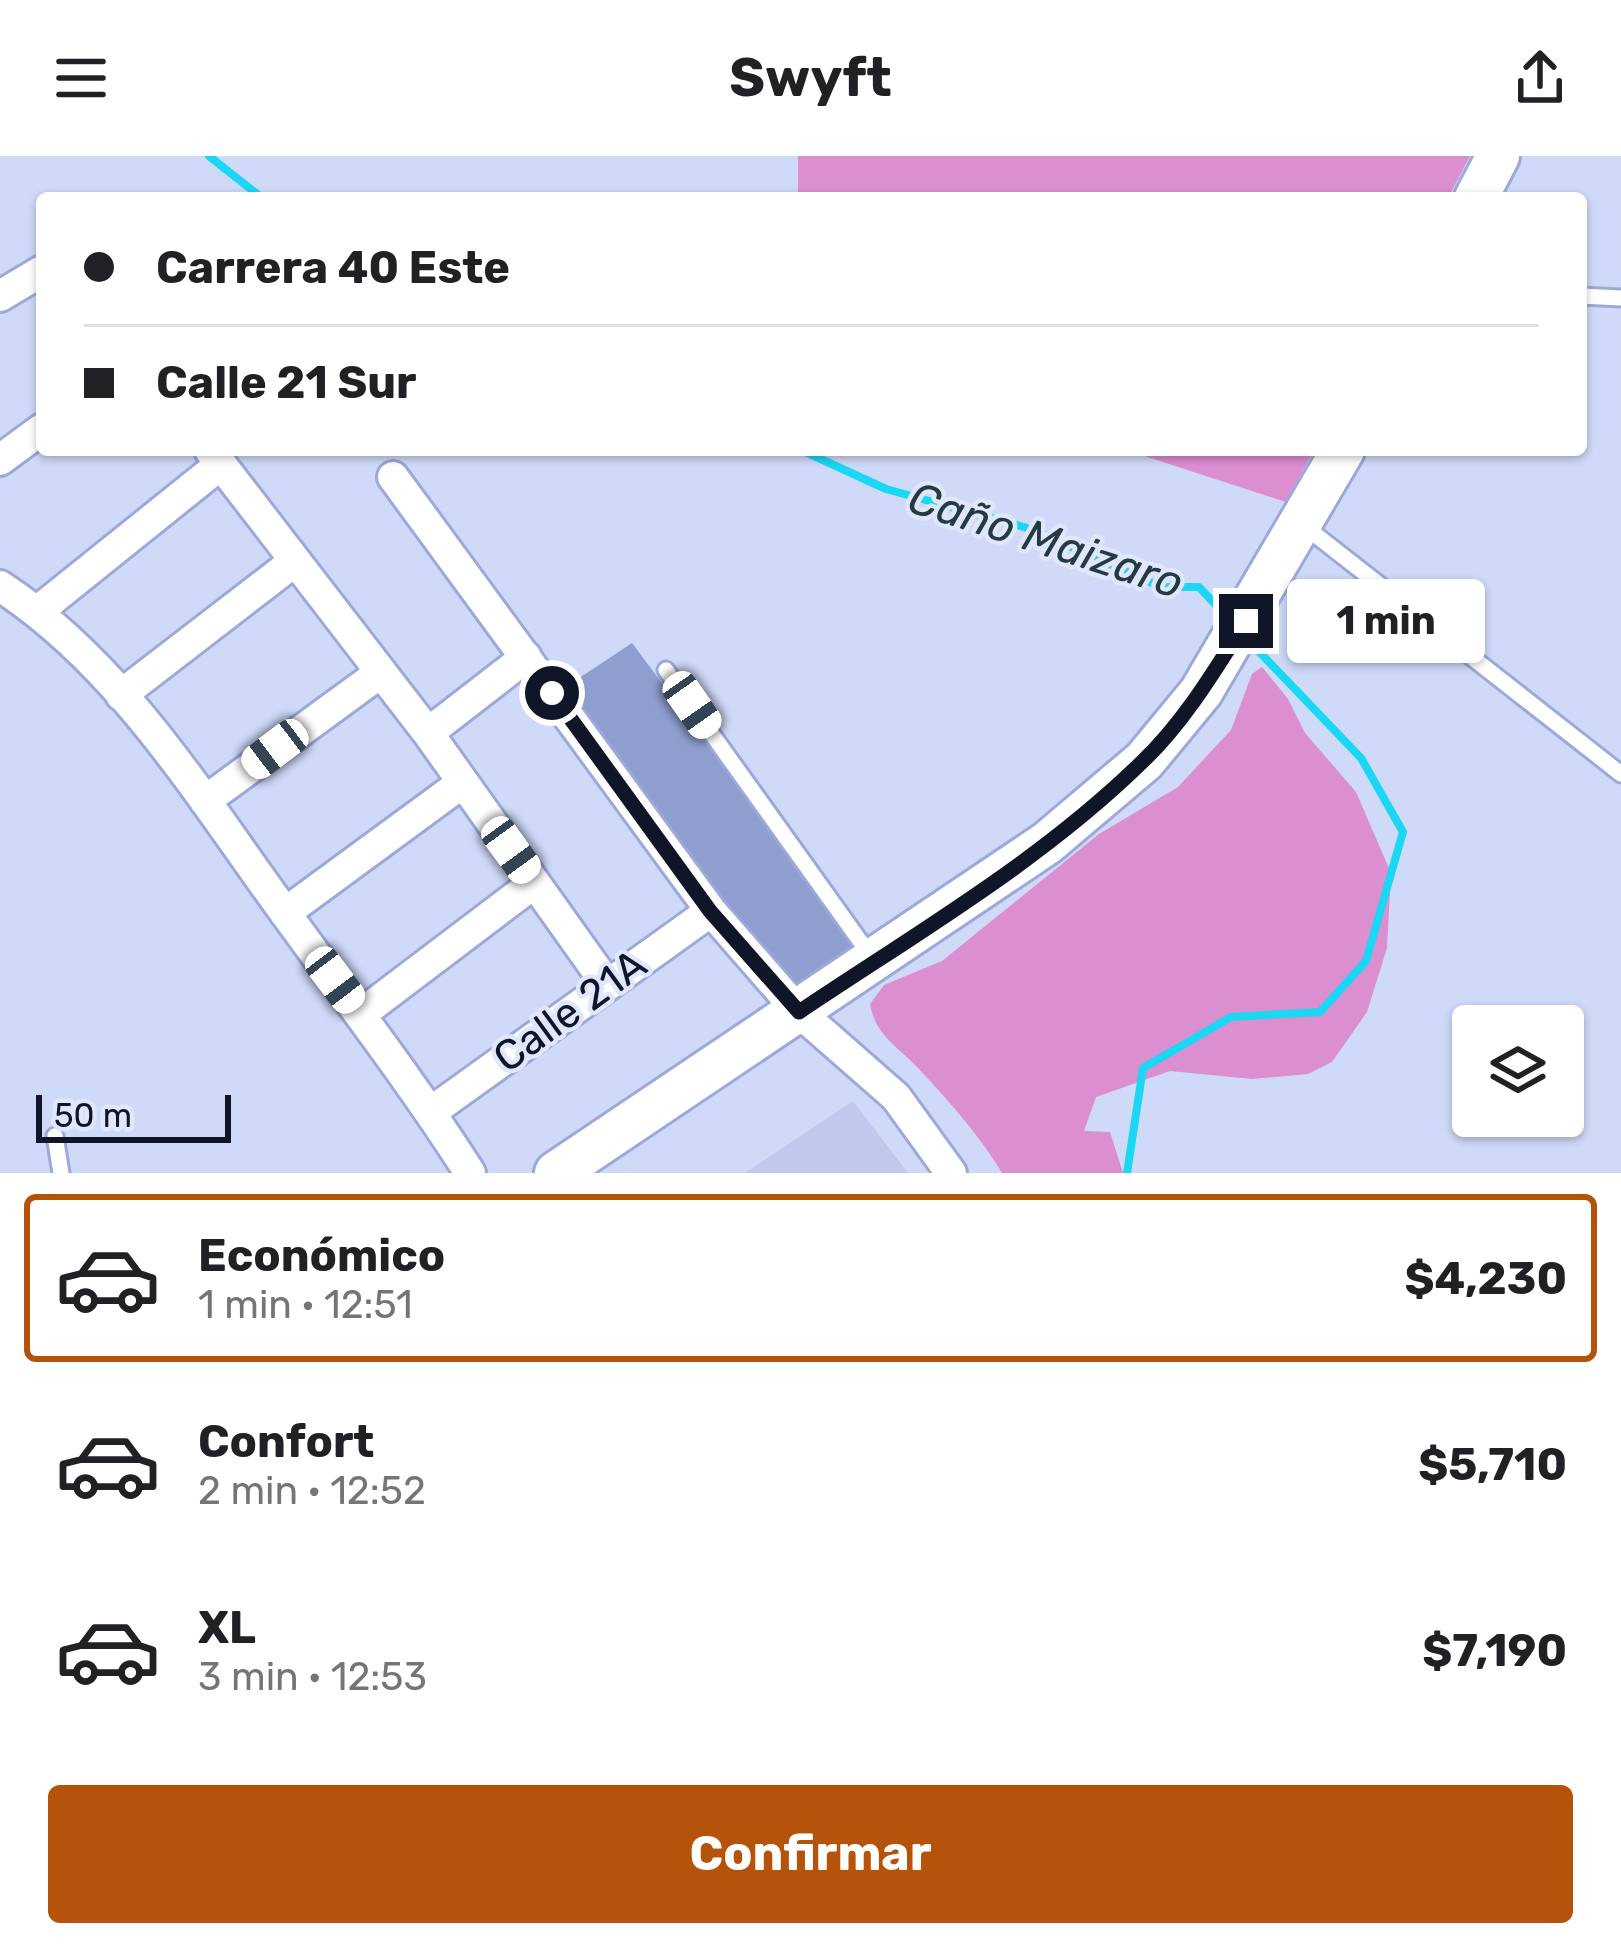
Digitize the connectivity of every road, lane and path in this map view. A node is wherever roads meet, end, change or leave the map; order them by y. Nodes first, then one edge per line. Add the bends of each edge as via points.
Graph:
1 (1498, 156) edge
2 (1479, 192) edge
3 (36, 275) edge
4 (0, 296) edge
5 (1587, 296) edge
6 (1621, 298) edge
7 (36, 434) edge
8 (1340, 456) edge
9 (216, 457) edge
10 (0, 460) edge
11 (393, 477) dead end
12 (1303, 525) junction
13 (295, 561) junction
14 (0, 586) edge
15 (38, 611) junction
16 (526, 657) junction
17 (666, 670) dead end
18 (380, 673) junction
19 (121, 695) junction
20 (428, 733) junction
21 (1621, 774) edge
22 (463, 783) junction
23 (205, 801) junction
24 (535, 883) junction
25 (710, 911) junction
26 (285, 913) junction
27 (874, 962) junction
28 (606, 982) junction
29 (799, 1012) junction
30 (361, 1014) junction
31 (431, 1112) junction
32 (55, 1136) dead end
33 (61, 1173) edge
34 (470, 1173) edge
35 (556, 1173) edge
36 (951, 1173) edge

1 - 2 street
3 - 4 street
5 - 6 lane
7 - 10 street
8 - 12 street
9 - 13 street
9 - 15 street
11 - 16 street
12 - 21 lane
12 - 27 street via 1201,692 1144,761 1047,843
13 - 18 street
13 - 19 street
14 - 15 street
15 - 19 street
16 - 20 street
16 - 25 street
17 - 27 lane
18 - 20 street
18 - 23 street
19 - 23 street
20 - 22 street
22 - 24 street
22 - 26 street
23 - 26 street
24 - 28 street
24 - 30 street
25 - 28 street, Calle 21A
25 - 29 street
26 - 30 street
27 - 29 street
28 - 31 street, Calle 21A
29 - 35 street
29 - 36 street via 896,1097
30 - 31 street
31 - 34 street
32 - 33 lane

